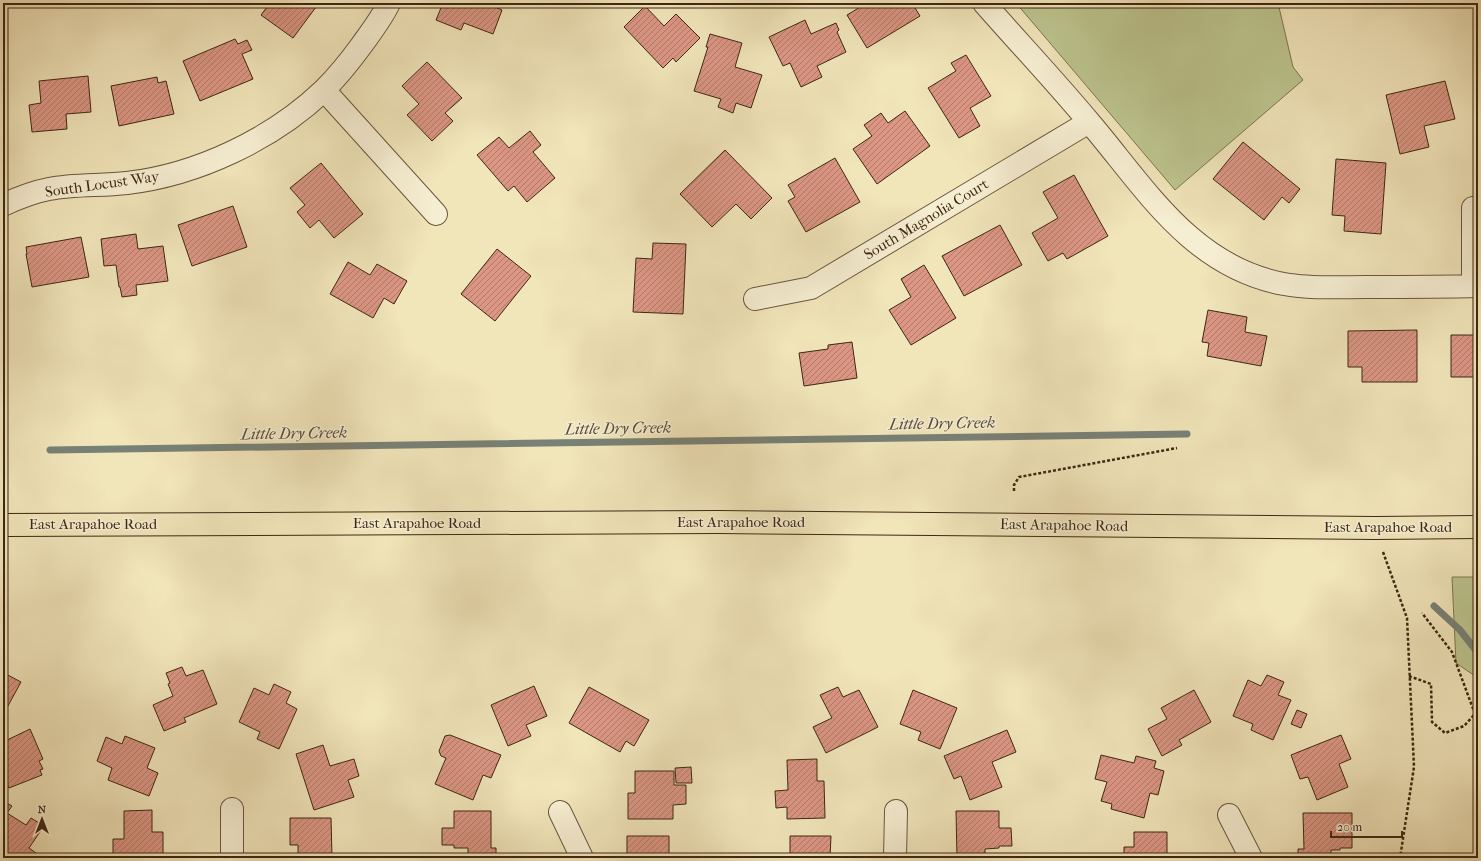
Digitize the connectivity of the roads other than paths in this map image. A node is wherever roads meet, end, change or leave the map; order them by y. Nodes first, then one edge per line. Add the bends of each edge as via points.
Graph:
1 (389, 3) edge
2 (984, 3) edge
3 (324, 90) junction
4 (1090, 122) junction
5 (3, 205) edge
6 (1473, 208) dead end
7 (436, 214) dead end
8 (1476, 286) edge
9 (755, 299) dead end
10 (3, 524) edge
11 (1478, 527) edge
12 (232, 809) dead end
13 (896, 811) dead end
14 (560, 812) dead end
15 (1229, 815) dead end
16 (232, 858) edge
17 (582, 858) edge
18 (895, 858) edge
19 (1251, 858) edge

1 - 3 street, South Locust Way via 373,30
2 - 4 street
3 - 5 street, South Locust Way via 282,124 227,156 180,172 128,183 49,189
3 - 7 street
4 - 8 street via 1164,213 1205,250 1240,270 1285,284 1330,287
4 - 9 street, South Magnolia Court via 811,288
6 - 8 street
10 - 11 main road, East Arapahoe Road via 725,522
12 - 16 street
13 - 18 street
14 - 17 street
15 - 19 street

